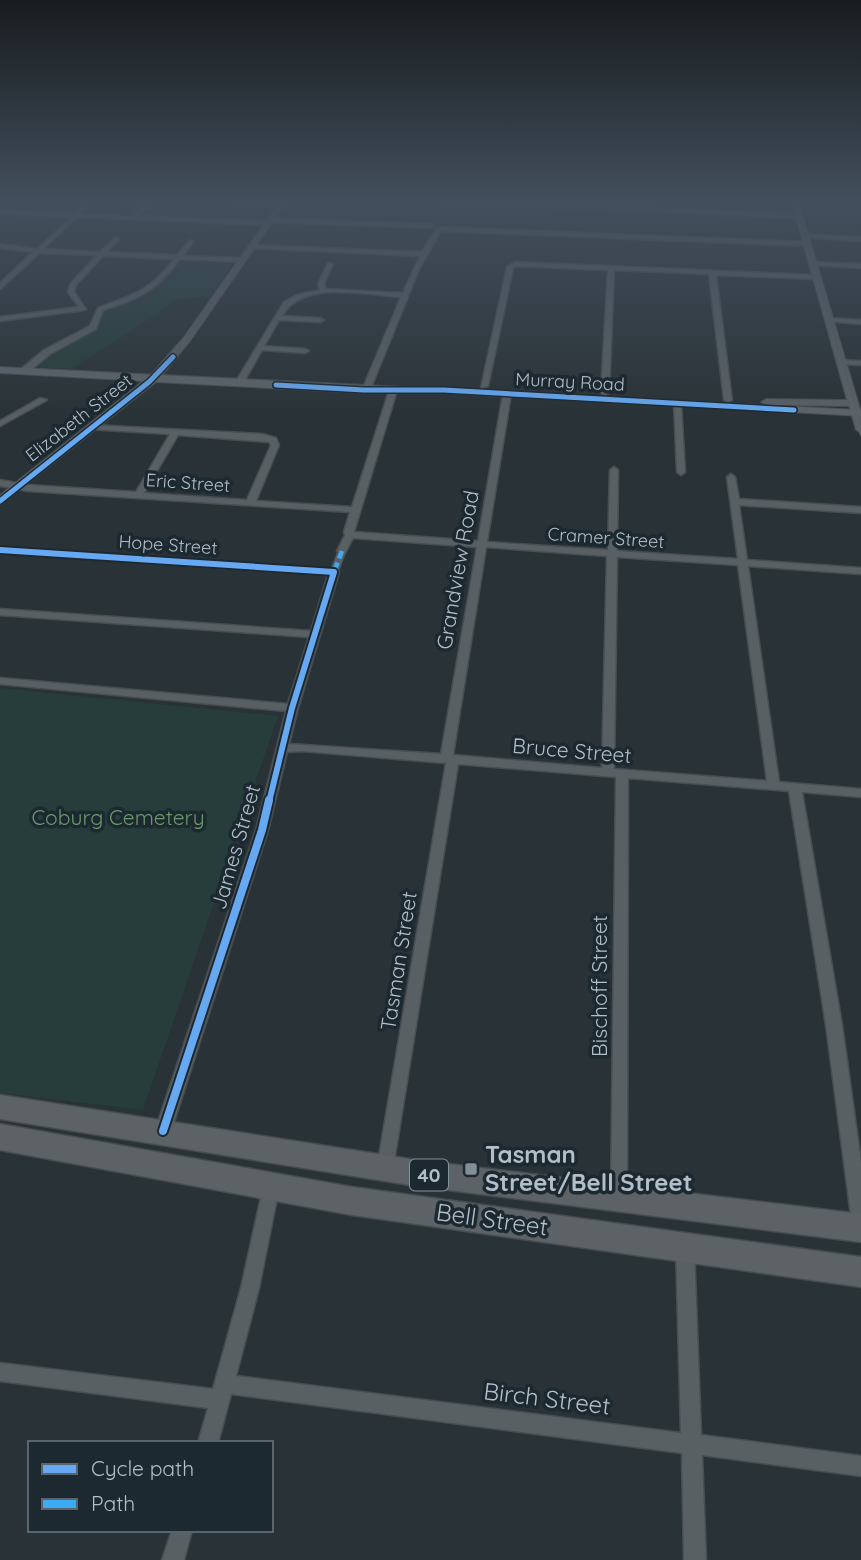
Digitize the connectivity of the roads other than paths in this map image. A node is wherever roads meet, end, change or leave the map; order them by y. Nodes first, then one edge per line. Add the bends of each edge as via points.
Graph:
1 (712, 272) edge
2 (15, 273) edge
3 (84, 273) edge
4 (165, 273) edge
5 (233, 273) edge
6 (326, 273) edge
7 (415, 273) edge
8 (509, 273) edge
9 (611, 273) edge
10 (733, 273) edge
11 (815, 273) edge
12 (816, 276) junction
13 (0, 287) edge
14 (324, 291) junction
15 (405, 295) junction
16 (90, 306) junction
17 (279, 318) junction
18 (0, 319) edge
19 (320, 320) dead end
20 (828, 320) junction
21 (861, 321) edge
22 (262, 348) junction
23 (305, 351) dead end
24 (841, 362) junction
25 (861, 363) edge
26 (2, 371) edge
27 (24, 371) junction
28 (154, 378) junction
29 (239, 383) junction
30 (367, 388) junction
31 (345, 389) junction
32 (483, 389) junction
33 (393, 390) junction
34 (508, 391) junction
35 (604, 396) junction
36 (43, 400) dead end
37 (677, 401) junction
38 (728, 403) junction
39 (856, 410) edge
40 (0, 424) edge
41 (92, 427) junction
42 (861, 430) edge
43 (175, 432) junction
44 (614, 470) dead end
45 (681, 472) dead end
46 (731, 477) dead end
47 (0, 483) edge
48 (19, 486) junction
49 (138, 496) junction
50 (0, 501) edge
51 (736, 502) junction
52 (250, 503) junction
53 (356, 510) junction
54 (861, 510) edge
55 (350, 535) junction
56 (481, 546) junction
57 (0, 550) edge
58 (342, 551) joint
59 (612, 554) junction
60 (745, 563) junction
61 (861, 571) edge
62 (334, 572) junction
63 (0, 612) edge
64 (315, 634) junction
65 (0, 681) edge
66 (292, 708) junction
67 (281, 748) junction
68 (449, 759) junction
69 (615, 774) junction
70 (774, 786) junction
71 (795, 789) junction
72 (861, 793) edge
73 (0, 1107) edge
74 (163, 1131) junction
75 (0, 1137) edge
76 (220, 1140) junction
77 (385, 1168) junction
78 (221, 1179) junction
79 (271, 1188) junction
80 (619, 1197) junction
81 (861, 1226) edge
82 (685, 1247) junction
83 (861, 1272) edge
84 (0, 1372) edge
85 (223, 1392) junction
86 (209, 1441) edge
87 (692, 1444) junction
88 (861, 1466) edge
89 (181, 1532) edge
90 (173, 1560) edge
91 (695, 1560) edge

1 - 38 street
2 - 13 street
3 - 16 street via 71,292
4 - 16 street via 153,288 121,302
5 - 28 street, Elizabeth Street
6 - 14 street via 321,284
7 - 15 street
8 - 32 street
9 - 35 street
10 - 12 street
11 - 12 street
12 - 20 street
14 - 15 street
14 - 17 street via 286,303
15 - 30 street
16 - 18 street via 22,321
16 - 27 street via 97,318 88,331 47,352
17 - 19 street
17 - 22 street
20 - 21 street
20 - 24 street
22 - 23 street
22 - 29 street
24 - 25 street
24 - 39 street
26 - 27 main road, Murray Road
27 - 28 main road, Murray Road
28 - 29 main road, Murray Road
28 - 41 main road, Elizabeth Street
29 - 31 main road, Murray Road
30 - 31 main road, Murray Road
30 - 32 main road, Murray Road via 437,384
31 - 33 main road, Murray Road
32 - 33 main road, Murray Road
32 - 34 main road, Murray Road
33 - 53 street, James Street
34 - 35 main road, Murray Road
34 - 56 street, Grandview Road
35 - 37 main road, Murray Road
36 - 40 street
37 - 38 main road, Murray Road
37 - 45 street
38 - 39 main road, Murray Road
38 - 39 main road, Murray Road
39 - 42 street
41 - 43 street
41 - 48 main road, Elizabeth Street
43 - 49 street
43 - 52 street via 273,440 275,445
44 - 59 street, Bischoff Street
46 - 51 street
47 - 48 street, Eric Street
48 - 49 street, Eric Street
48 - 50 main road, Elizabeth Street
49 - 52 street, Eric Street
51 - 54 street
51 - 60 street
52 - 53 street, Eric Street
53 - 55 street, James Street
55 - 56 street, Cramer Street
55 - 58 street, James Street
56 - 59 street, Cramer Street
56 - 68 street, Grandview Road
57 - 62 street, Hope Street
58 - 62 street, James Street
59 - 60 street, Cramer Street
59 - 69 street, Bischoff Street
60 - 61 street, Cramer Street
60 - 70 street
62 - 64 street, James Street
63 - 64 street
64 - 66 street, James Street
65 - 66 street
66 - 67 street, James Street
67 - 68 street, Bruce Street
67 - 74 street, James Street via 262,830
68 - 69 street, Bruce Street
68 - 77 street, Tasman Street
69 - 70 street, Bruce Street
69 - 80 street, Bischoff Street
70 - 71 street, Bruce Street
71 - 72 street, Bruce Street
71 - 81 street
73 - 74 highway, Bell Street / 40
74 - 76 highway, Bell Street / 40
75 - 78 highway, Bell Street / 40
76 - 77 highway, Bell Street / 40
76 - 78 highway
77 - 80 highway, Bell Street / 40
78 - 79 highway, Bell Street / 40
79 - 82 highway, Bell Street / 40
79 - 85 street
80 - 81 highway, Bell Street / 40
82 - 83 highway, Bell Street / 40
82 - 87 street
84 - 85 street, Birch Street
85 - 86 street
85 - 87 street, Birch Street
87 - 88 street, Birch Street
87 - 91 street
89 - 90 street

